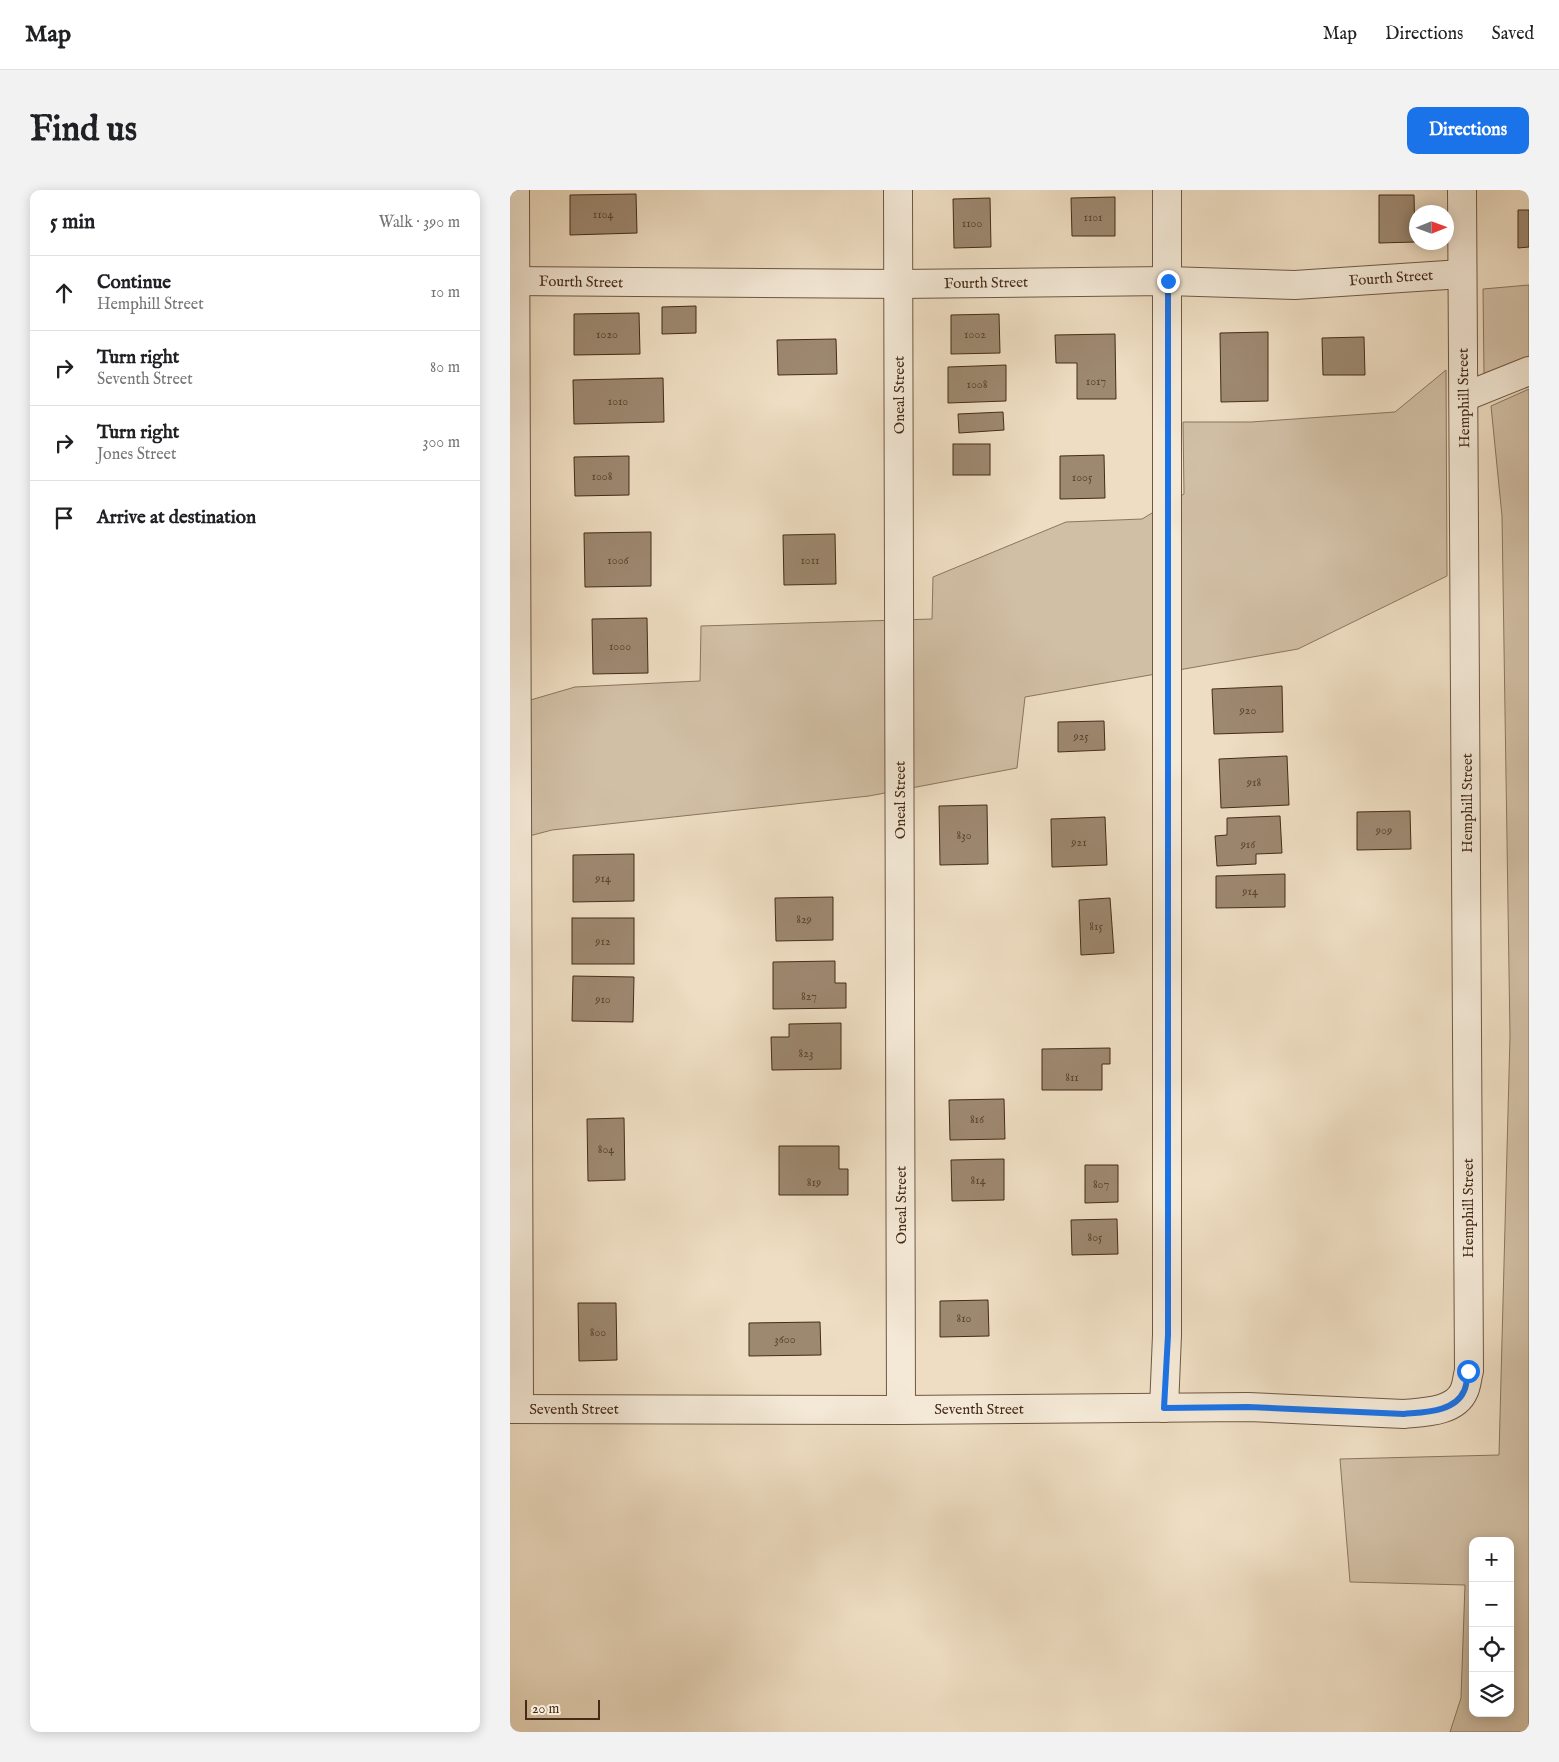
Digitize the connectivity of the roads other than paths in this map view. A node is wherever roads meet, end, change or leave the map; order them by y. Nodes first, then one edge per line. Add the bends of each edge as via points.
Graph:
1 (515, 190) edge
2 (898, 190) edge
3 (1168, 190) edge
4 (1462, 190) edge
5 (1462, 274) junction
6 (513, 281) edge
7 (1168, 281) junction
8 (899, 284) junction
9 (1529, 371) edge
10 (1464, 397) junction
11 (1447, 1406) joint
12 (1164, 1408) junction
13 (514, 1409) edge
14 (901, 1410) junction

1 - 6 street
2 - 8 street, Oneal Street
3 - 7 street
4 - 5 street, Hemphill Street
5 - 7 street, Fourth Street via 1295,285
5 - 10 street, Hemphill Street
6 - 8 street, Fourth Street
6 - 13 street
7 - 8 street, Fourth Street
7 - 12 street via 1168,1335
8 - 14 street, Oneal Street
9 - 10 street
10 - 11 street, Hemphill Street via 1468,1371 1464,1390 1456,1402
11 - 12 street, Seventh Street via 1404,1414 1248,1407
12 - 14 street, Seventh Street
13 - 14 street, Seventh Street

